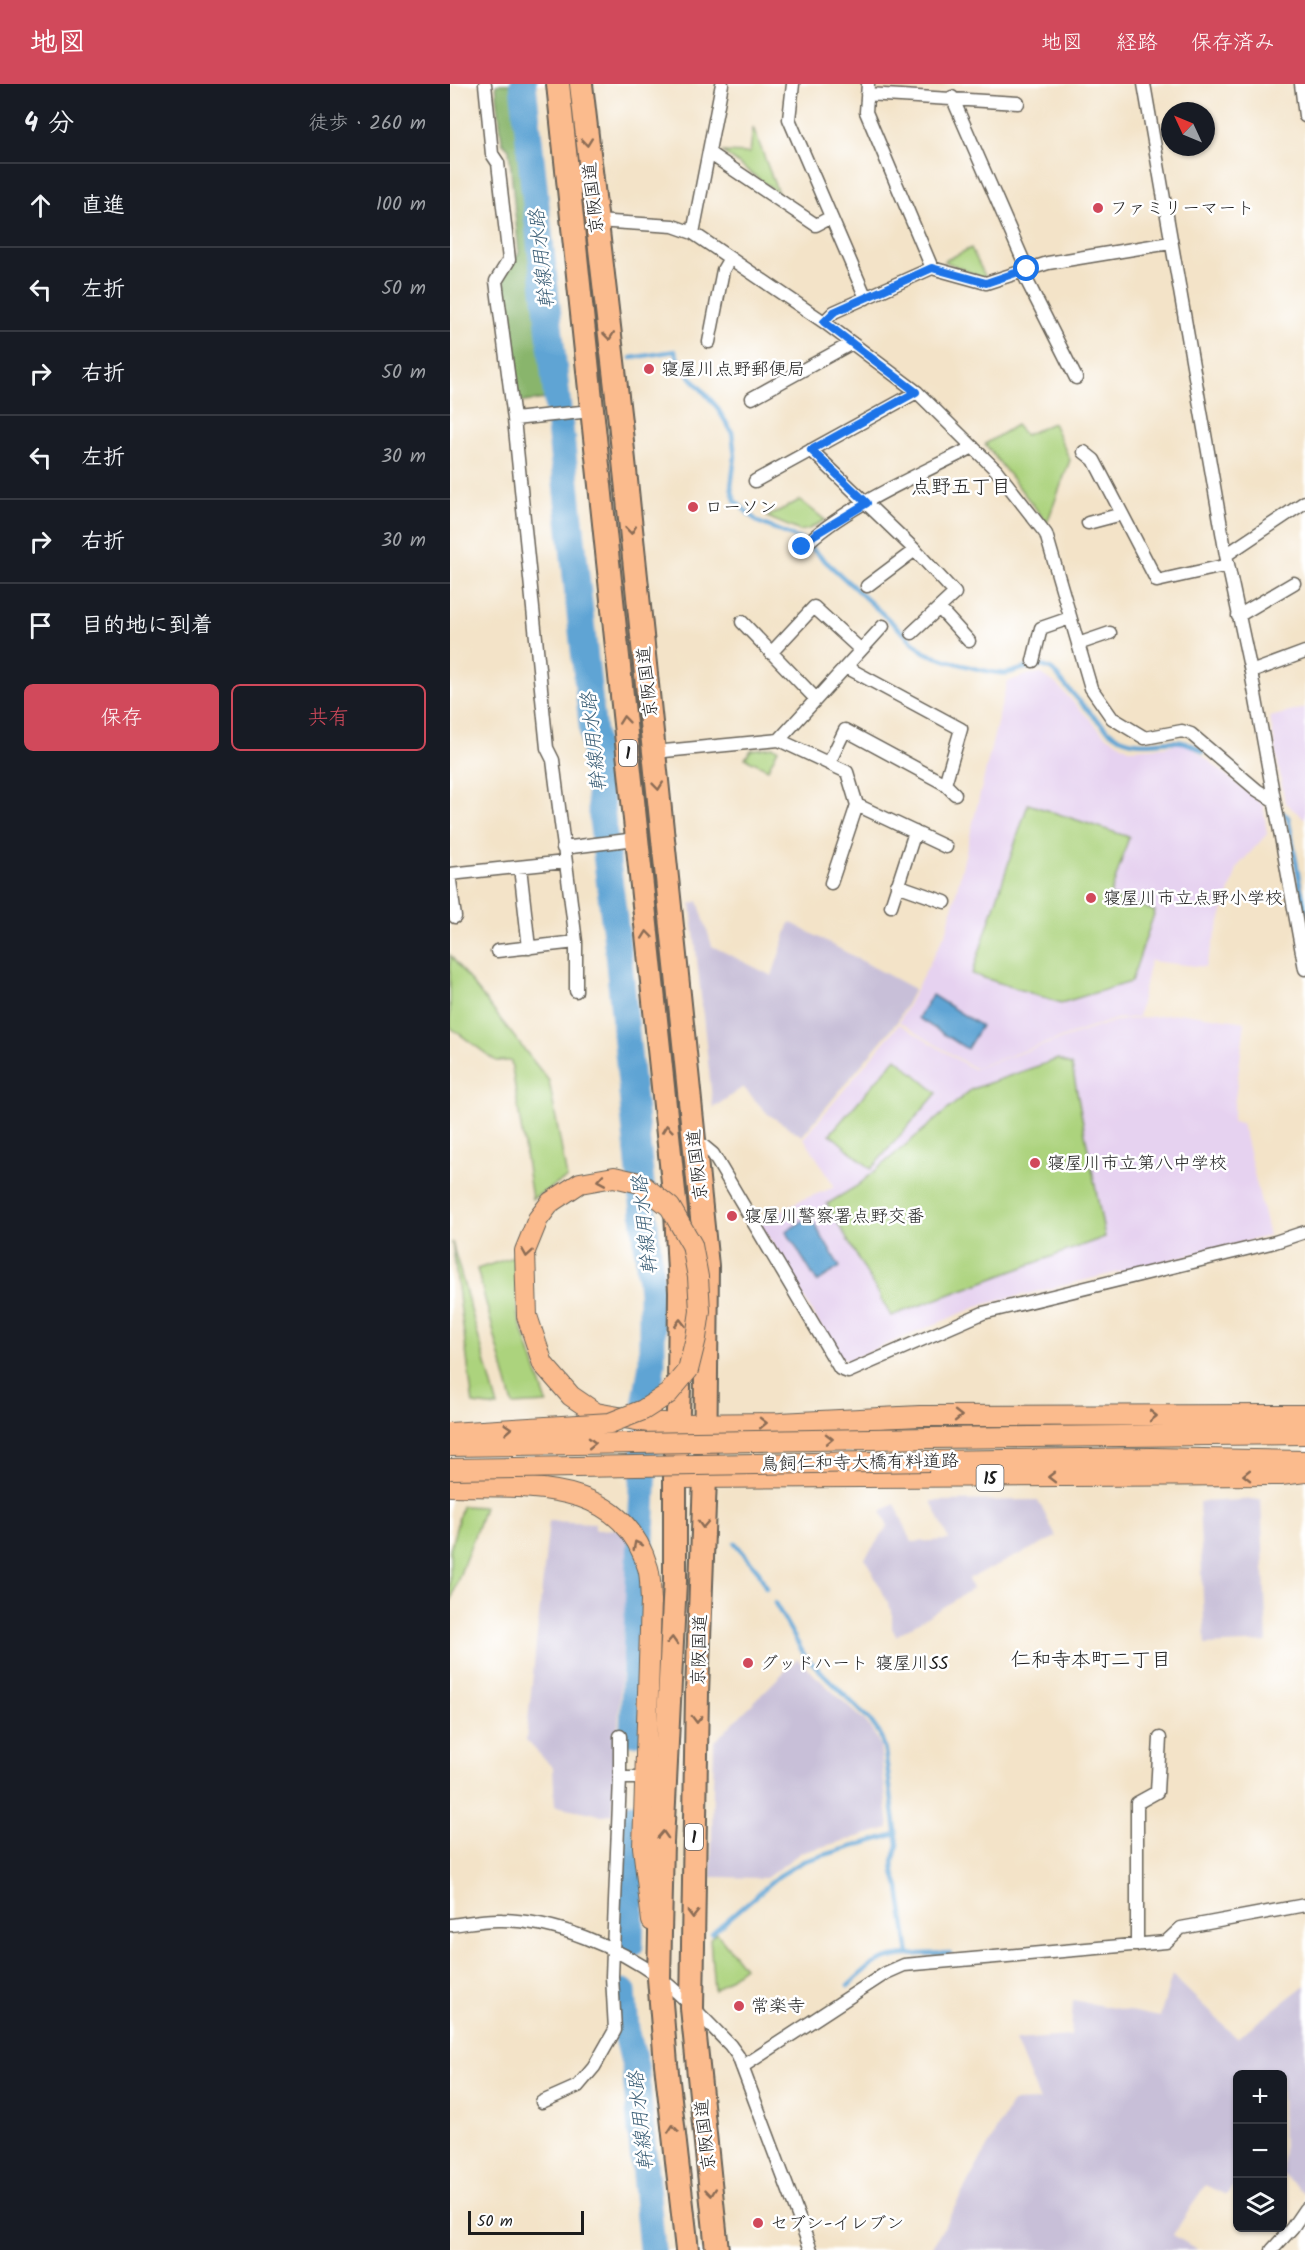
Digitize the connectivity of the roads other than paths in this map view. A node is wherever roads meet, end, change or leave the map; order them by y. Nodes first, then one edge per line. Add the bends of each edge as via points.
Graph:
1 (485, 84) edge
2 (558, 84) edge
3 (581, 84) edge
4 (722, 84) edge
5 (793, 84) edge
6 (1144, 84) edge
7 (1301, 84) edge
8 (867, 89) edge
9 (952, 97) junction
10 (1018, 102) dead end
11 (1305, 116) edge
12 (709, 153) junction
13 (831, 217) junction
14 (596, 221) junction
15 (693, 233) junction
16 (1170, 243) junction
17 (730, 258) junction
18 (932, 268) junction
19 (1025, 270) junction
20 (866, 298) junction
21 (824, 322) junction
22 (709, 342) dead end
23 (852, 344) junction
24 (1076, 378) dead end
25 (916, 392) junction
26 (753, 398) dead end
27 (580, 412) junction
28 (514, 419) junction
29 (973, 447) junction
30 (811, 450) junction
31 (1084, 452) dead end
32 (755, 482) dead end
33 (1305, 502) edge
34 (867, 503) junction
35 (1122, 514) junction
36 (1088, 523) dead end
37 (802, 547) dead end
38 (915, 550) junction
39 (1227, 560) junction
40 (1294, 583) dead end
41 (867, 586) dead end
42 (939, 608) junction
43 (1238, 616) junction
44 (1070, 618) junction
45 (742, 622) dead end
46 (883, 626) dead end
47 (912, 633) dead end
48 (1110, 633) dead end
49 (969, 641) dead end
50 (1078, 644) junction
51 (861, 650) junction
52 (1305, 652) edge
53 (771, 653) junction
54 (1033, 661) dead end
55 (846, 667) junction
56 (1251, 672) junction
57 (816, 699) junction
58 (779, 740) junction
59 (654, 752) junction
60 (829, 763) junction
61 (945, 784) junction
62 (955, 794) dead end
63 (1273, 800) junction
64 (858, 805) junction
65 (915, 832) junction
66 (627, 840) junction
67 (946, 847) dead end
68 (563, 848) junction
69 (565, 862) junction
70 (520, 867) junction
71 (450, 874) edge
72 (450, 881) edge
73 (831, 883) dead end
74 (897, 885) junction
75 (945, 902) dead end
76 (891, 906) dead end
77 (455, 917) dead end
78 (576, 942) junction
79 (529, 948) junction
80 (498, 951) dead end
81 (1305, 969) edge
82 (576, 991) dead end
83 (694, 1139) junction
84 (1305, 1232) edge
85 (1305, 1415) edge
86 (705, 1423) junction
87 (678, 1424) junction
88 (450, 1433) edge
89 (1305, 1434) edge
90 (450, 1446) edge
91 (1305, 1461) edge
92 (450, 1468) edge
93 (1305, 1472) edge
94 (675, 1478) junction
95 (705, 1478) junction
96 (450, 1486) edge
97 (620, 1736) dead end
98 (1160, 1738) dead end
99 (620, 1778) junction
100 (644, 1778) junction
101 (1305, 1905) edge
102 (451, 1925) edge
103 (1137, 1945) junction
104 (613, 1950) junction
105 (659, 1978) junction
106 (692, 2008) junction
107 (742, 2067) junction
108 (542, 2102) dead end
109 (1305, 2209) edge
110 (687, 2250) edge
111 (717, 2250) edge
112 (811, 2250) edge
113 (1272, 2250) edge

1 - 28 street via 509,260 496,281
2 - 27 highway, 京阪国道 / 1
3 -> 14 highway, 京阪国道 / 1
4 - 12 street
5 - 13 street via 789,119
6 - 16 street
7 - 11 street
8 - 9 street
8 - 18 street via 866,112
9 - 10 street
9 - 19 street
12 - 13 street via 816,225
12 - 15 street
13 - 20 street
14 - 15 street via 673,226
14 -> 59 highway, 京阪国道 / 1
15 - 17 street
16 - 19 street
16 - 39 street
17 - 21 street
17 - 22 street via 723,270
18 - 19 street via 986,283
18 - 20 street
19 - 24 street
20 - 21 street via 834,312
21 - 23 street
23 - 25 street
23 - 26 street
25 - 29 street
25 - 30 street
27 - 28 street
66 -> 27 highway, 京阪国道 / 1
28 - 68 street via 547,748 553,760
29 - 34 street
29 - 44 street via 1046,534
30 - 32 street
30 - 34 street
31 - 35 street via 1094,460
33 - 39 street
34 - 37 street via 814,535
34 - 38 street
35 - 36 street
35 - 39 street via 1157,581
38 - 41 street
38 - 42 street via 955,592
39 - 43 street
40 - 43 street
42 - 47 street
42 - 49 street
43 - 56 street
44 - 50 street
44 - 54 street via 1041,628
45 - 53 street
46 - 51 street
48 - 50 street
50 - 63 street via 1091,688 1112,718 1145,738 1182,731 1191,734
51 - 53 street via 814,607
51 - 55 street
52 - 56 street
53 - 57 street
55 - 57 street
55 - 61 street via 960,729
56 - 63 street
57 - 58 street
58 - 59 street
58 - 60 street
59 -> 83 highway, 京阪国道 / 1
60 - 61 street via 845,730
60 - 64 street via 847,771
61 - 62 street
63 - 81 street
64 - 65 street
64 - 73 street
65 - 67 street
65 - 74 street
66 - 68 street
87 -> 66 highway, 京阪国道 / 1 via 680,1292 676,1211
68 - 69 street
69 - 70 street
69 - 78 street
70 - 71 street
70 - 79 street
72 - 77 street
74 - 75 street
74 - 76 street
78 - 79 street
78 - 82 street
79 - 80 street
83 - 84 street via 713,1154 840,1369 848,1372 983,1313
83 - 86 highway, 京阪国道 / 1 via 707,1266
86 -> 85 main road via 920,1416
86 - 87 main road
86 - 95 highway, 京阪国道 / 1
88 -> 87 main road, bridge via 610,1423 643,1410 668,1394 688,1370 700,1311 692,1245 670,1206 640,1183 614,1177 580,1184 551,1202 538,1219 525,1251 527,1316 543,1364 571,1396 596,1413 647,1422
87 - 94 highway, 京阪国道 / 1
90 -> 89 main road, 鳥飼仁和寺大橋有料道路, bridge
91 - 92 main road, 鳥飼仁和寺大橋有料道路 / 15, bridge via 1152,1458
93 -> 95 main road, 15 via 1120,1477
94 - 95 main road, 15
105 -> 94 highway, 京阪国道 / 1 via 675,1581
95 -> 106 highway, 京阪国道 / 1
100 -> 96 main road via 651,1600 649,1569 634,1537 620,1520 581,1496 551,1489
97 - 99 street
98 - 103 street via 1157,1792 1137,1803
99 - 100 street
99 - 104 street
100 - 105 main road via 644,1847
101 - 103 street via 1181,1928 1166,1942
102 - 104 street via 501,1920 538,1924 575,1933
103 - 107 street via 904,1965
104 - 105 street
104 - 108 street via 615,2030 578,2086
105 - 106 street
110 -> 105 highway, 京阪国道 / 1
106 - 107 street via 730,2045
106 -> 111 highway, 京阪国道 / 1
107 - 112 street
109 - 113 street

